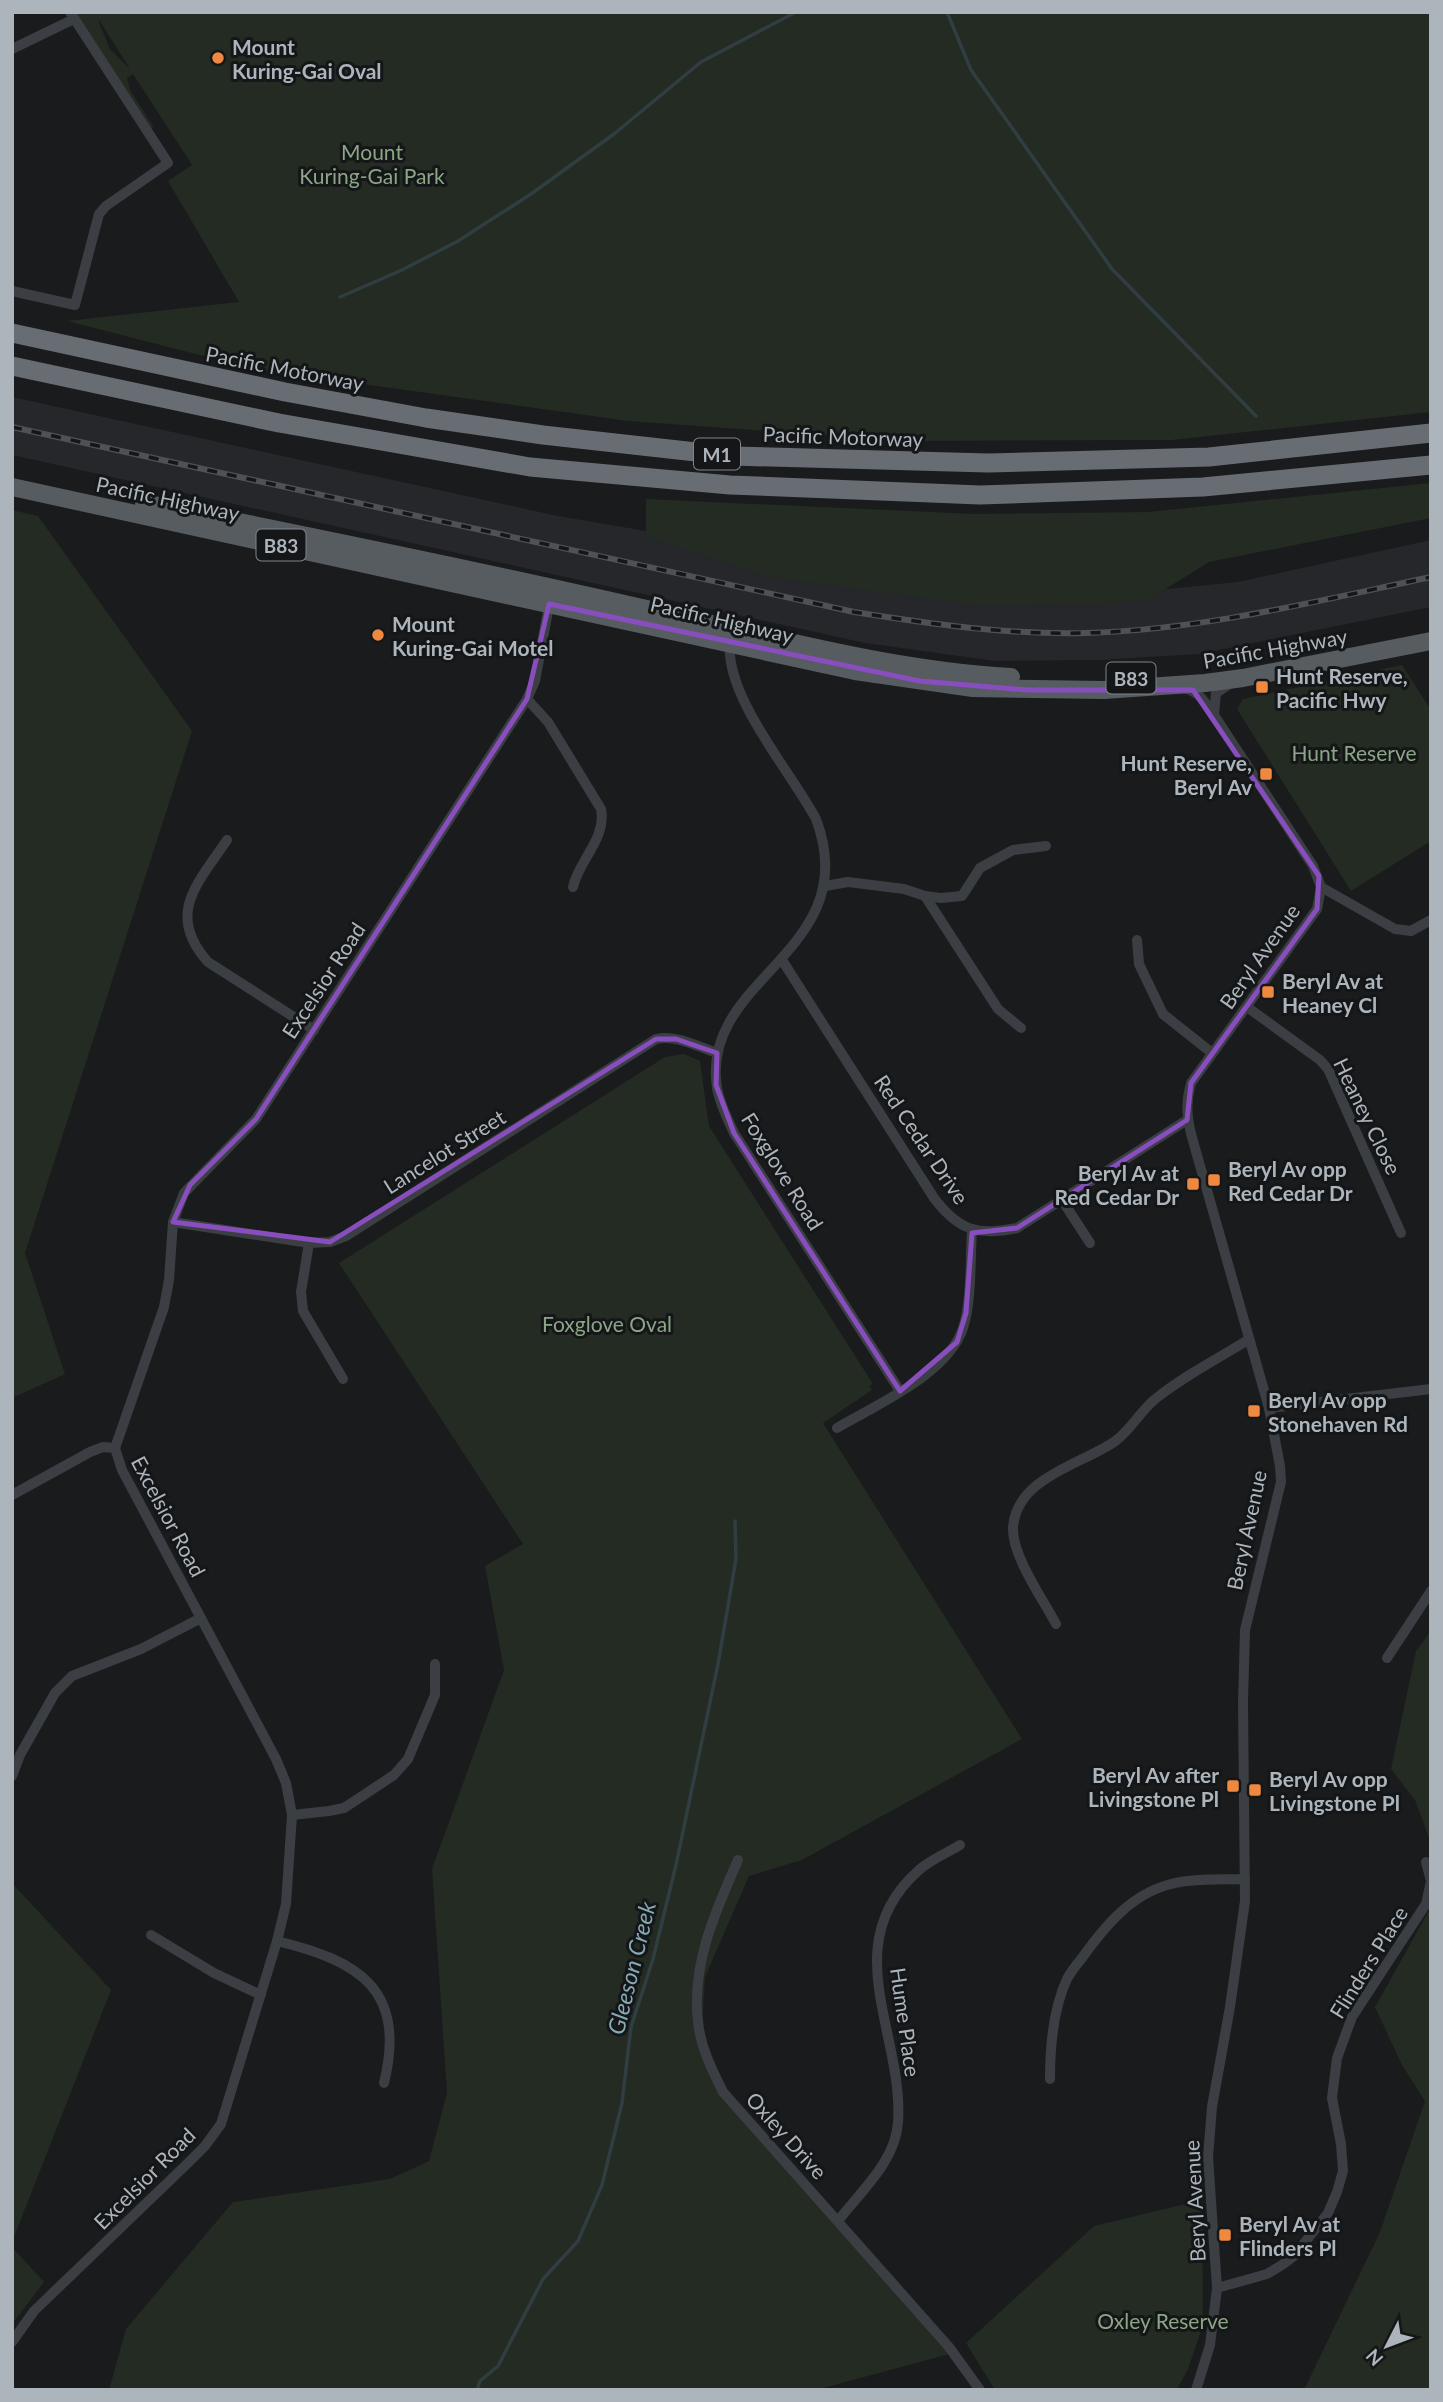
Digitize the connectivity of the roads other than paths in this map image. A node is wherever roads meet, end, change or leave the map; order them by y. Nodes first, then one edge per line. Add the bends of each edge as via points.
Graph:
1 (72, 15) edge
2 (12, 49) edge
3 (12, 291) edge
4 (12, 333) edge
5 (12, 366) edge
6 (1431, 433) edge
7 (1431, 465) edge
8 (12, 475) edge
9 (12, 487) edge
10 (551, 596) junction
11 (1431, 630) edge
12 (730, 636) junction
13 (1431, 641) edge
14 (1243, 678) junction
15 (1173, 686) junction
16 (527, 699) junction
17 (1214, 715) junction
18 (227, 840) dead end
19 (1046, 846) dead end
20 (825, 886) junction
21 (573, 887) dead end
22 (1321, 887) junction
23 (925, 896) junction
24 (1431, 920) edge
25 (1137, 940) dead end
26 (782, 960) junction
27 (1247, 1007) junction
28 (1021, 1028) dead end
29 (314, 1030) junction
30 (717, 1053) junction
31 (1212, 1053) junction
32 (1187, 1121) junction
33 (1062, 1200) junction
34 (173, 1222) junction
35 (972, 1230) junction
36 (1401, 1233) dead end
37 (309, 1243) junction
38 (1090, 1243) dead end
39 (1248, 1340) junction
40 (343, 1379) dead end
41 (1431, 1389) edge
42 (900, 1391) junction
43 (1269, 1408) junction
44 (837, 1428) dead end
45 (115, 1447) junction
46 (12, 1495) edge
47 (1431, 1591) edge
48 (201, 1618) junction
49 (1056, 1624) dead end
50 (1387, 1658) dead end
51 (435, 1664) dead end
52 (16, 1753) edge
53 (12, 1776) edge
54 (292, 1815) junction
55 (960, 1846) dead end
56 (738, 1860) dead end
57 (1426, 1862) dead end
58 (1245, 1880) junction
59 (1431, 1881) edge
60 (151, 1936) dead end
61 (277, 1941) junction
62 (261, 1995) junction
63 (1050, 2079) dead end
64 (384, 2083) dead end
65 (838, 2221) junction
66 (1217, 2288) junction
67 (12, 2342) edge
68 (980, 2390) edge
69 (1196, 2390) edge

1 - 2 street
1 - 3 street via 168,163 99,214 75,305
4 - 6 highway, Pacific Motorway / M1 via 426,418 732,456 988,463 1209,457
5 - 7 highway, M1 via 279,423 530,467 730,485 980,495 1203,486
8 - 10 main road, Pacific Highway / B83
9 - 10 main road, Pacific Highway / B83
10 - 12 main road, Pacific Highway / B83
10 - 16 street, Excelsior Road via 535,681
11 - 12 main road, Pacific Highway / B83 via 1214,671 1066,680 975,675
12 - 15 main road, Pacific Highway / B83 via 855,671 973,688 1065,691
12 - 20 street, Foxglove Road via 729,659 738,688 816,819 825,849
13 - 14 main road, Pacific Highway / B83
14 - 15 main road, Pacific Highway / B83
14 - 17 street via 1216,693
15 - 17 street, Beryl Avenue via 1193,690
16 - 21 street via 548,722 601,809 600,834 579,866
16 - 29 street, Excelsior Road
17 - 22 street, Beryl Avenue via 1313,866
18 - 29 street via 188,902 190,935 208,962
19 - 23 street via 1013,850 980,868 962,896
20 - 23 street via 848,882
20 - 26 street, Foxglove Road via 802,937
22 - 24 street via 1395,929 1410,931
22 - 27 street, Beryl Avenue via 1317,909
23 - 28 street via 998,1009
25 - 31 street via 1139,964 1163,1014
26 - 30 street, Foxglove Road via 740,1006
26 - 35 street, Red Cedar Drive via 934,1198 946,1214
27 - 31 street, Beryl Avenue
27 - 36 street, Heaney Close via 1328,1069
29 - 34 street, Excelsior Road via 248,1129 184,1193
30 - 37 street, Lancelot Street via 664,1037 656,1039 346,1236
30 - 42 street, Foxglove Road via 716,1085 734,1133
31 - 32 street, Beryl Avenue via 1191,1083
32 - 33 street, Red Cedar Drive
32 - 39 street, Beryl Avenue
33 - 35 street, Red Cedar Drive via 1017,1228
33 - 38 street
34 - 37 street, Lancelot Street
34 - 45 street, Excelsior Road via 164,1307
35 - 42 street via 966,1314 957,1342 935,1367
37 - 40 street via 301,1292 303,1311
39 - 43 street, Beryl Avenue
39 - 49 street via 1164,1392 1115,1441 1036,1486 1023,1499 1013,1528 1014,1541
41 - 43 street
42 - 44 street
43 - 58 street, Beryl Avenue via 1281,1482 1244,1640
45 - 46 street via 90,1452
45 - 48 street, Excelsior Road via 122,1470
47 - 50 street
48 - 52 street via 141,1649 72,1676 55,1693
48 - 54 street, Excelsior Road via 276,1759
51 - 54 street via 435,1695 408,1759 394,1775 344,1808
52 - 53 street
54 - 61 street, Excelsior Road via 286,1905
55 - 65 street, Hume Place via 920,1869 895,1896 879,1931 876,1975 896,2081 898,2124 879,2171
56 - 65 street, Oxley Drive via 697,1975 698,2022 709,2063 723,2092
57 - 59 street, Flinders Place
58 - 63 street via 1170,1884 1146,1894 1112,1921 1067,1978 1050,2050
58 - 66 street, Beryl Avenue via 1243,1921 1210,2126
59 - 66 street, Flinders Place via 1426,1904 1352,2017 1337,2058 1332,2098 1343,2171 1328,2213 1282,2265
60 - 62 street
61 - 62 street, Excelsior Road
61 - 64 street via 331,1956 371,1987 384,2006 389,2028 390,2059
62 - 67 street, Excelsior Road via 215,2134 34,2311
65 - 68 street, Oxley Drive via 949,2347
66 - 69 street, Beryl Avenue via 1210,2344

